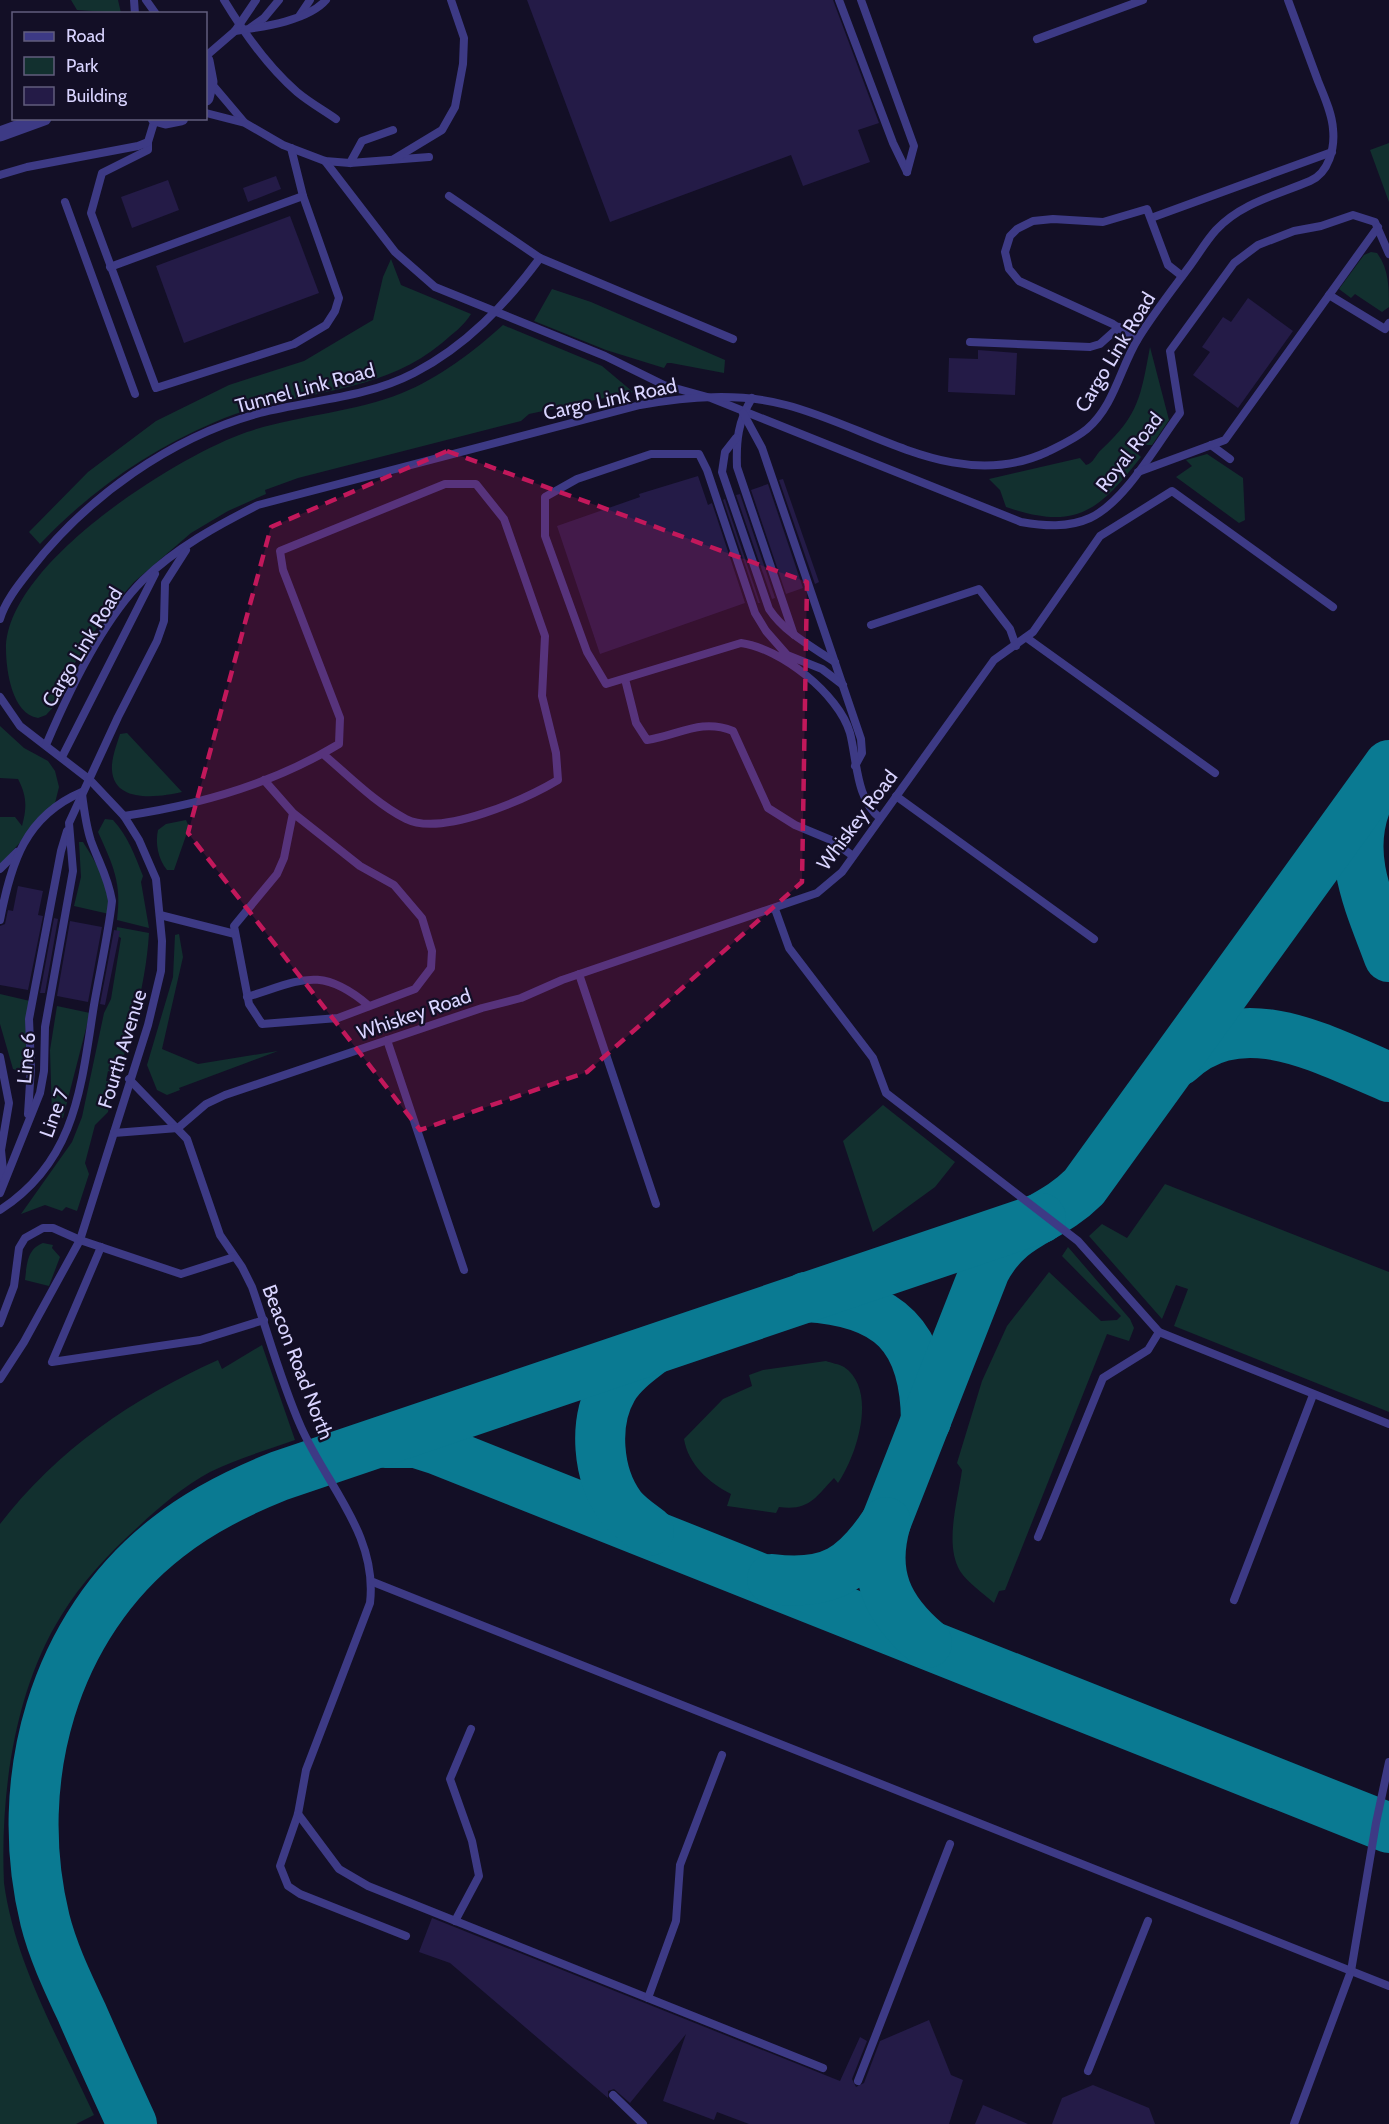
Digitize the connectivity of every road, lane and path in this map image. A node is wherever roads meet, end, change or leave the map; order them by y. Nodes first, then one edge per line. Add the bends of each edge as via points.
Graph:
1 (225, 0) edge
2 (279, 0) edge
3 (310, 0) edge
4 (326, 0) edge
5 (451, 0) edge
6 (839, 0) edge
7 (861, 0) edge
8 (1143, 0) edge
9 (1288, 0) edge
10 (254, 4) edge
11 (300, 15) junction
12 (263, 23) junction
13 (235, 31) junction
14 (1037, 39) dead end
15 (209, 54) edge
16 (210, 82) junction
17 (207, 94) edge
18 (207, 112) edge
19 (336, 119) dead end
20 (36, 120) edge
21 (154, 120) edge
22 (245, 123) junction
23 (393, 130) dead end
24 (0, 134) edge
25 (148, 142) junction
26 (291, 148) junction
27 (1332, 152) junction
28 (429, 157) dead end
29 (393, 159) junction
30 (325, 161) junction
31 (350, 163) junction
32 (0, 175) edge
33 (303, 196) junction
34 (449, 196) dead end
35 (65, 202) dead end
36 (1151, 218) junction
37 (1378, 227) junction
38 (1389, 254) edge
39 (540, 258) junction
40 (110, 267) junction
41 (1182, 276) junction
42 (1329, 295) junction
43 (1389, 322) edge
44 (1119, 327) junction
45 (733, 339) dead end
46 (1137, 340) junction
47 (970, 342) dead end
48 (135, 394) dead end
49 (711, 398) junction
50 (752, 398) junction
51 (743, 413) junction
52 (736, 438) junction
53 (1211, 445) junction
54 (1230, 459) dead end
55 (1136, 473) junction
56 (190, 543) junction
57 (157, 570) junction
58 (1333, 607) dead end
59 (0, 619) edge
60 (871, 625) dead end
61 (794, 635) junction
62 (1027, 638) junction
63 (1016, 646) junction
64 (836, 663) junction
65 (625, 679) junction
66 (843, 685) junction
67 (0, 697) edge
68 (46, 745) junction
69 (323, 754) junction
70 (62, 758) junction
71 (855, 766) junction
72 (1215, 773) dead end
73 (90, 780) junction
74 (264, 780) junction
75 (82, 792) junction
76 (896, 796) junction
77 (293, 813) junction
78 (124, 816) junction
79 (880, 818) junction
80 (69, 824) junction
81 (22, 846) junction
82 (853, 856) junction
83 (0, 869) edge
84 (775, 909) junction
85 (160, 915) junction
86 (0, 920) edge
87 (235, 934) junction
88 (1094, 939) dead end
89 (579, 974) junction
90 (247, 997) junction
91 (369, 1006) junction
92 (387, 1040) junction
93 (0, 1057) edge
94 (129, 1079) junction
95 (27, 1122) junction
96 (178, 1128) junction
97 (114, 1132) junction
98 (4, 1182) junction
99 (0, 1192) edge
100 (656, 1204) dead end
101 (0, 1210) edge
102 (80, 1240) junction
103 (101, 1247) junction
104 (234, 1257) junction
105 (464, 1270) dead end
106 (264, 1320) junction
107 (0, 1323) edge
108 (1159, 1332) junction
109 (0, 1379) edge
110 (1313, 1395) junction
111 (1389, 1424) edge
112 (1038, 1536) dead end
113 (373, 1582) junction
114 (1234, 1600) dead end
115 (471, 1729) dead end
116 (722, 1755) dead end
117 (1389, 1762) edge
118 (298, 1814) junction
119 (950, 1844) dead end
120 (455, 1921) junction
121 (1148, 1921) dead end
122 (406, 1936) dead end
123 (1351, 1971) junction
124 (1389, 1986) edge
125 (648, 1998) junction
126 (823, 2068) dead end
127 (1088, 2071) dead end
128 (858, 2082) dead end
129 (612, 2096) dead end
130 (643, 2124) edge
131 (1294, 2124) edge

1 - 19 lane via 269,63 297,92
2 - 12 lane
3 - 11 lane
4 - 11 lane via 317,9
5 - 29 lane via 464,38 459,95 450,118 433,136
6 - 7 lane via 907,172 915,146
8 - 14 lane
9 - 27 lane via 1331,117
10 - 13 lane
11 - 12 lane
12 - 13 lane
13 - 15 lane
15 - 16 street
16 - 17 street
16 - 22 lane
18 - 22 lane
20 - 24 street
21 - 25 lane
22 - 26 lane
23 - 31 lane via 362,141
25 - 32 lane
25 - 40 lane via 148,150 102,173 91,213
26 - 30 lane
26 - 33 lane
27 - 36 lane
27 - 41 lane, Cargo Link Road via 1325,168 1313,180 1252,204 1216,230
28 - 29 lane
29 - 31 lane
30 - 31 lane
30 - 49 lane, Royal Road via 395,252 435,287 604,356 664,385
33 - 40 lane
33 - 40 lane via 339,298 326,325 294,344 156,388
34 - 39 lane
35 - 48 lane
36 - 41 lane via 1168,265
36 - 44 lane via 1147,209 1103,222 1043,219 1017,229 1006,244 1006,261 1019,281
37 - 38 lane
37 - 42 lane
37 - 55 lane, Royal Road via 1376,222 1353,215 1258,245 1234,263 1170,351 1180,413
39 - 45 lane
39 - 59 lane, Tunnel Link Road via 481,326 448,354 411,374 374,389 259,414 201,436 126,479 48,547 23,579
41 - 46 lane, Cargo Link Road
42 - 43 lane via 1385,329
42 - 53 lane via 1225,440
44 - 46 lane
44 - 47 lane via 1095,347
46 - 50 lane, Cargo Link Road via 1117,386 1087,429 1035,457 1000,465 967,466 936,461 828,418
49 - 50 lane, Cargo Link Road
49 - 51 lane, Royal Road
49 - 56 lane, Cargo Link Road via 640,405 307,491 258,505
50 - 51 lane
51 - 52 lane
51 - 55 lane, Royal Road via 1021,522 1050,526 1090,518 1107,507
51 - 64 lane via 762,448
52 - 61 lane via 737,467
52 - 61 lane via 725,452 722,472 769,609 778,623
53 - 54 lane
53 - 55 lane
56 - 57 lane, Cargo Link Road
56 - 73 lane via 165,583 164,621 158,641
57 - 68 lane, Cargo Link Road via 143,580 118,612 67,697
57 - 70 lane
58 - 62 lane, Whiskey Road via 1172,491 1100,536
60 - 63 lane via 979,589 1010,629
61 - 64 lane
62 - 63 lane, Whiskey Road
62 - 72 lane
63 - 76 lane, Whiskey Road via 994,660
64 - 66 lane
65 - 66 lane via 606,684 587,652 545,536 544,497 577,479 651,454 699,454 755,613 766,631 787,655 822,669
65 - 71 lane via 741,643 754,645 791,665 828,695 849,731
65 - 82 lane via 636,723 647,740 717,724 734,731 768,808 831,840
66 - 71 lane via 861,739 862,753
67 - 68 lane via 20,726
68 - 70 lane, Fourth Avenue
69 - 69 lane via 339,744 340,718 283,570 280,551 445,484 476,484 504,519 545,636 543,696 558,780 530,797 440,824 408,820
69 - 74 lane
70 - 73 lane, Fourth Avenue
71 - 79 lane via 871,811
73 - 75 lane
73 - 78 lane, Fourth Avenue
74 - 77 lane
74 - 78 lane via 175,808
75 - 80 lane
75 - 81 lane via 59,802
75 - 101 lane, Line 7 via 85,822 109,879 112,901 84,1074 74,1115 42,1174 21,1197
76 - 79 lane, Whiskey Road
76 - 88 lane
77 - 87 lane via 277,874 234,926
77 - 91 lane via 360,866 394,885 422,918 432,951 431,968 415,989
78 - 85 lane, Fourth Avenue via 156,879
79 - 82 lane, Whiskey Road
80 - 95 lane via 29,1019
80 - 95 lane, Line 6 via 73,871 45,1027 40,1093
81 - 83 lane
81 - 86 lane via 8,879
82 - 84 lane, Whiskey Road via 830,885
84 - 89 lane, Whiskey Road
84 - 108 lane via 789,948 873,1058 886,1094 1078,1242
85 - 87 lane
85 - 94 lane, Fourth Avenue via 161,971
87 - 90 lane
89 - 92 lane, Whiskey Road via 521,998
89 - 100 lane
90 - 91 lane via 316,977 348,988
90 - 91 lane via 262,1024 338,1018
92 - 96 lane, Whiskey Road via 225,1095 206,1104
92 - 105 lane
93 - 98 lane via 9,1103 1,1150
94 - 96 lane, Beacon Road North
94 - 97 lane, Fourth Avenue
95 - 98 lane
96 - 97 lane
96 - 104 lane, Beacon Road North via 192,1151 220,1235
97 - 102 lane, Fourth Avenue
98 - 99 lane
102 - 103 lane
102 - 107 lane via 53,1228 43,1228 25,1238
102 - 109 lane, Fourth Avenue
103 - 104 lane via 181,1274
103 - 106 lane via 52,1362 200,1340
104 - 106 lane, Beacon Road North via 247,1276
106 - 113 lane, Beacon Road North via 301,1427 356,1525 368,1554
108 - 110 lane
108 - 112 lane via 1148,1350 1103,1378
110 - 111 lane
110 - 114 lane
113 - 118 lane, Beacon Road North via 370,1603 306,1770
113 - 123 lane
115 - 120 lane via 450,1779 472,1841 479,1876
116 - 125 lane via 680,1865 676,1921
117 - 123 lane
118 - 120 lane via 339,1869 368,1886
118 - 122 lane, Beacon Road North via 280,1866 288,1886
119 - 128 lane
120 - 125 lane
121 - 127 lane
123 - 124 lane
123 - 131 lane
125 - 126 lane
129 - 130 lane

